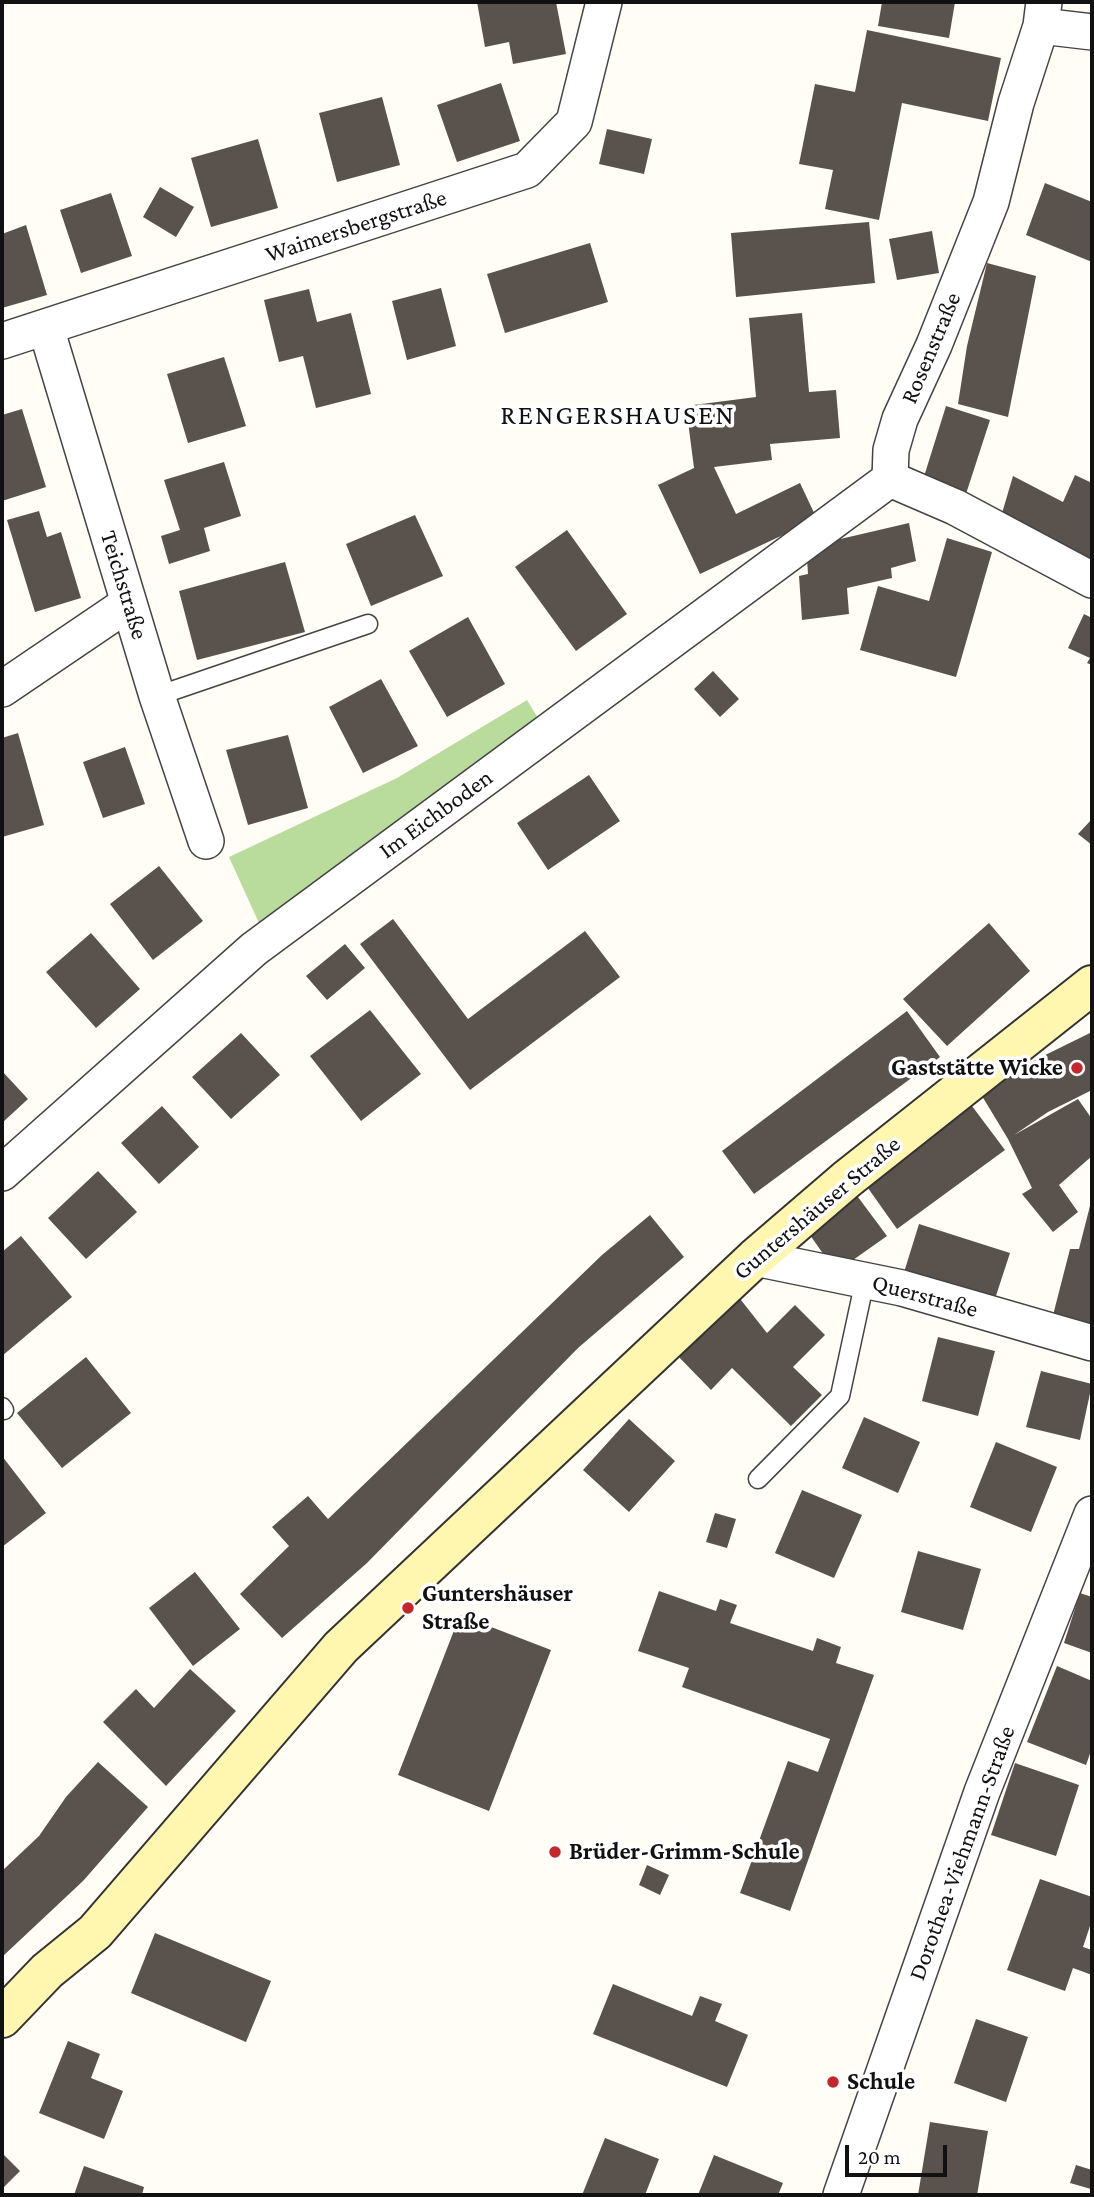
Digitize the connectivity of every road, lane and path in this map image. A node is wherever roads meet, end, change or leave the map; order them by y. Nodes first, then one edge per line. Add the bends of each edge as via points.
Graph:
1 (604, 2) edge
2 (1043, 14) edge
3 (1092, 32) edge
4 (46, 328) junction
5 (2, 341) edge
6 (890, 479) junction
7 (1092, 580) edge
8 (129, 603) junction
9 (368, 624) dead end
10 (2, 688) edge
11 (157, 696) junction
12 (206, 841) dead end
13 (1092, 985) edge
14 (2, 1173) edge
15 (755, 1258) junction
16 (865, 1280) junction
17 (1092, 1343) edge
18 (758, 1479) dead end
19 (1092, 1514) edge
20 (2, 2018) edge
21 (841, 2195) edge

1 - 4 street, Waimersbergstraße via 574,122 527,170
2 - 3 street
2 - 6 street, Rosenstraße via 991,202 900,419 891,450
4 - 5 street, Waimersbergstraße
4 - 8 street, Teichstraße
6 - 7 street via 955,507
6 - 14 street, Im Eichboden via 254,949
8 - 10 street
8 - 11 street, Teichstraße
9 - 11 lane
11 - 12 street, Teichstraße
13 - 15 street, Guntershäuser Straße
15 - 16 street, Querstraße
15 - 20 street, Guntershäuser Straße via 341,1647 94,1932 47,1971
16 - 17 street, Querstraße
16 - 18 lane via 840,1396
19 - 21 street, Dorothea-Viehmann-Straße via 982,1792

